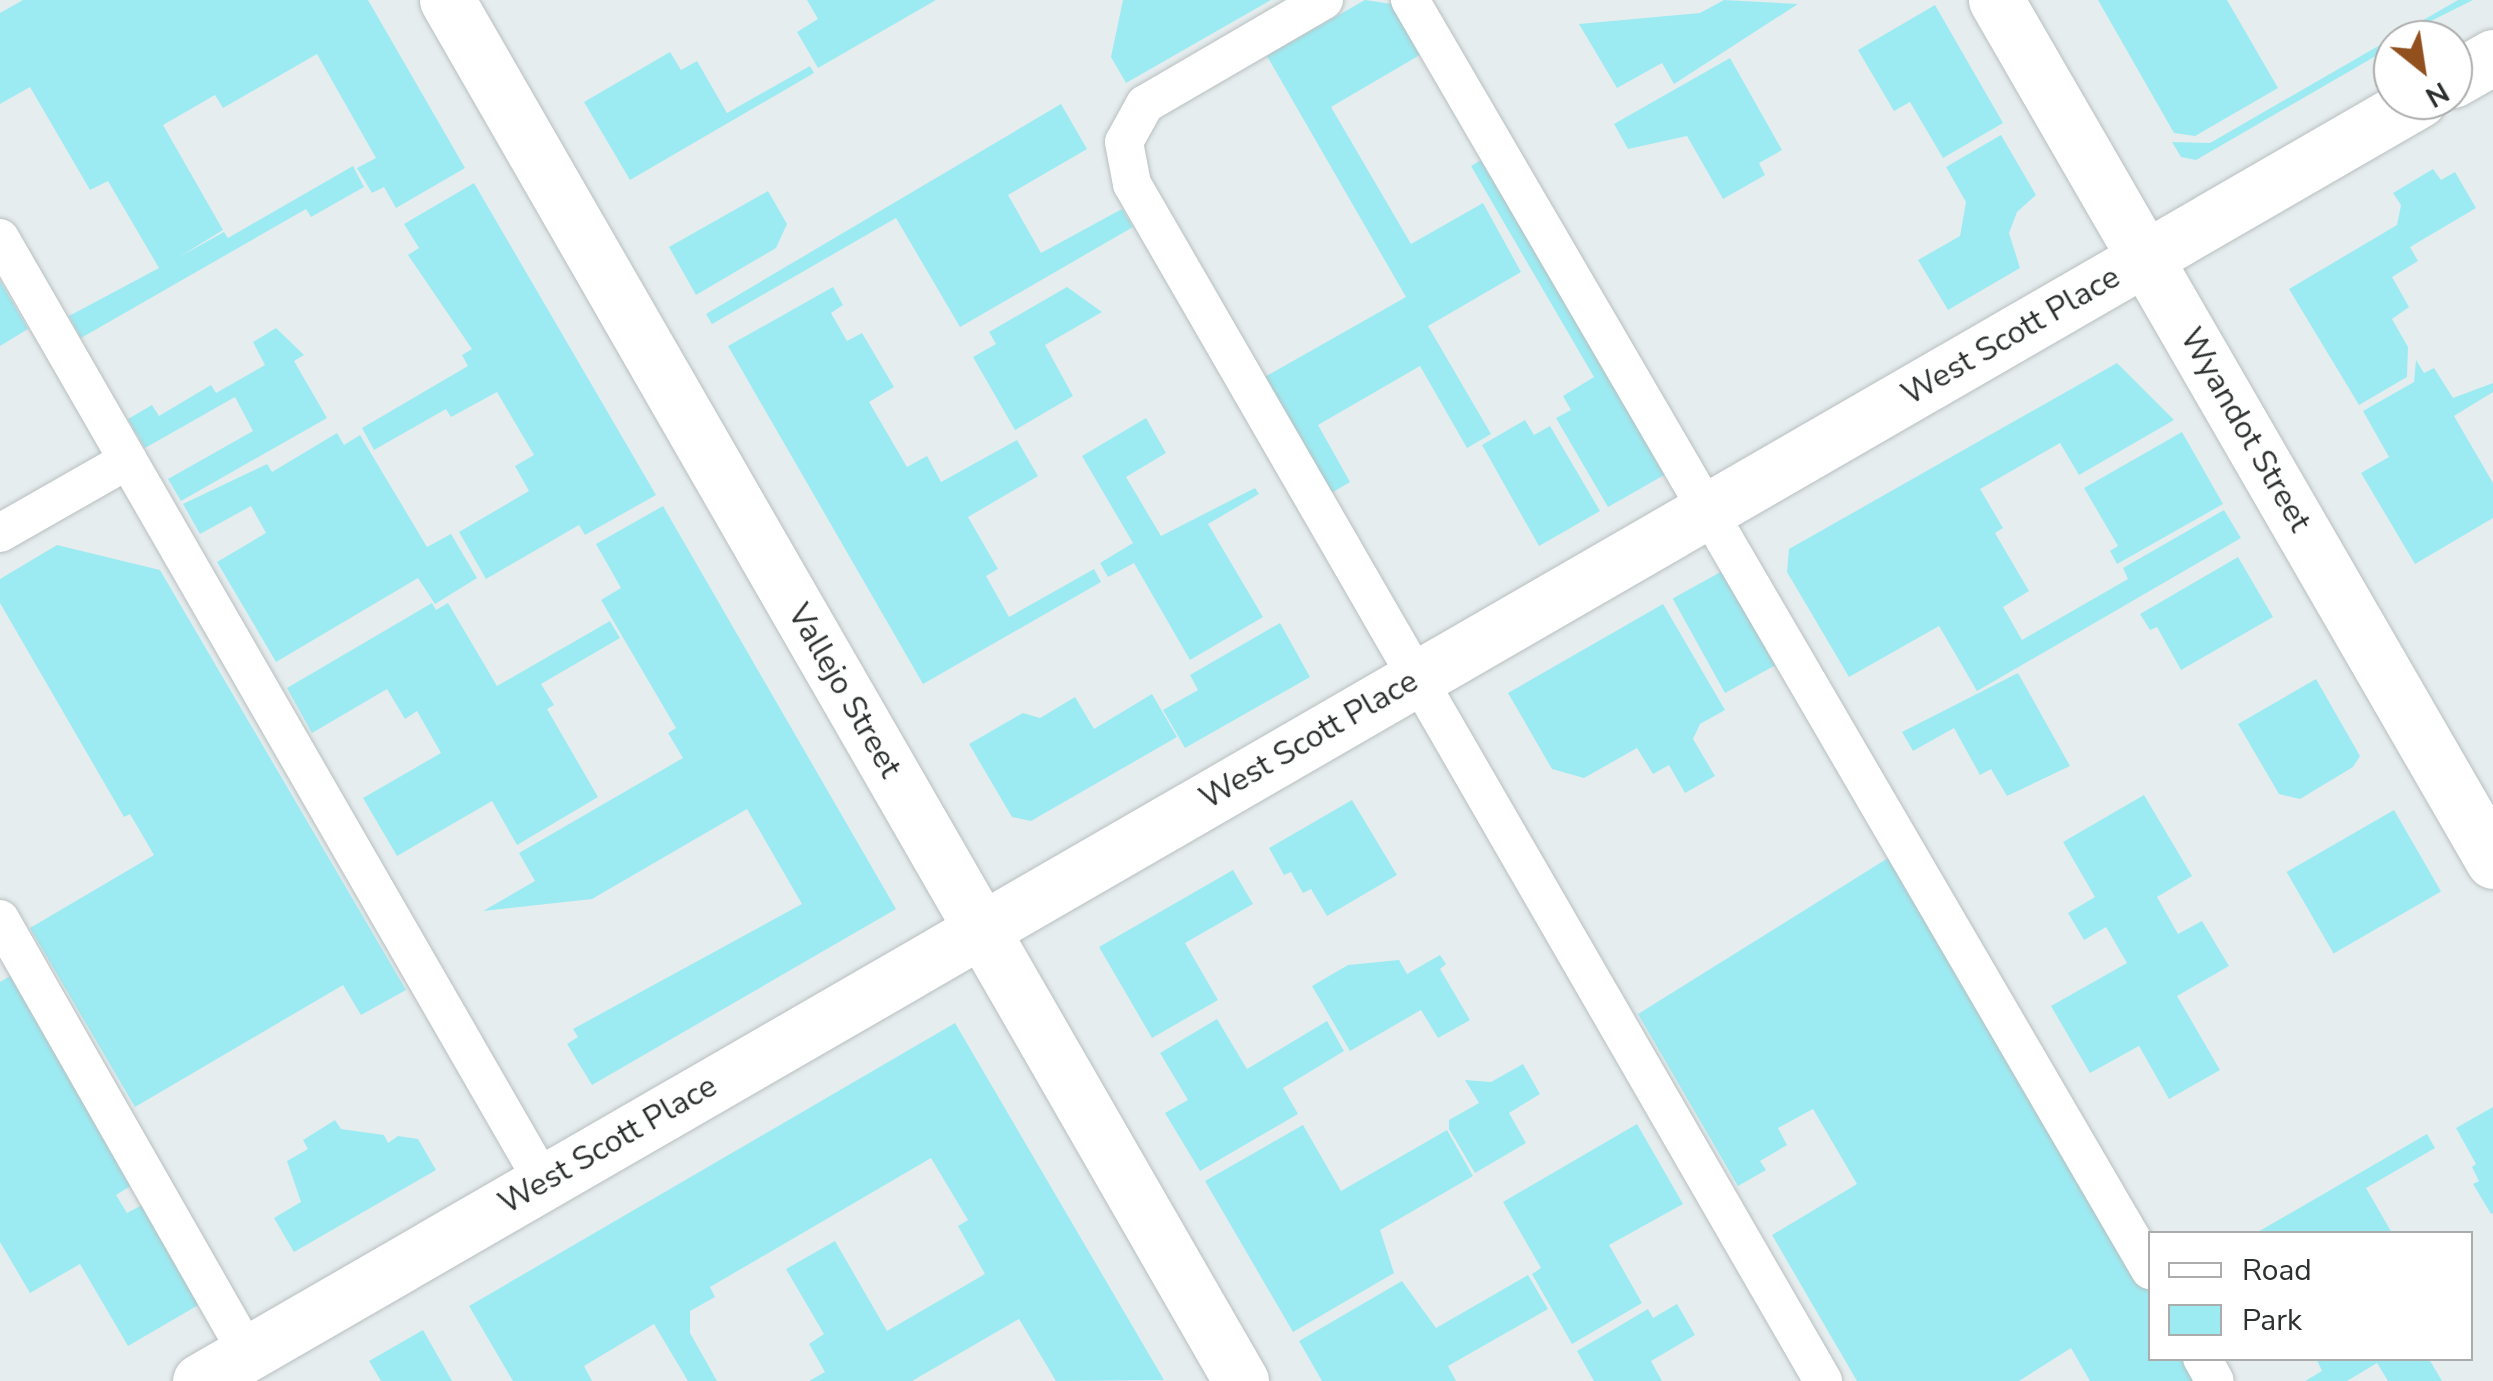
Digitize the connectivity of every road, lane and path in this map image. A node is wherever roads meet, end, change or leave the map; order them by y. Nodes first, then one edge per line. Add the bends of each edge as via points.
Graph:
1 (447, 0) edge
2 (1324, 0) edge
3 (1410, 0) edge
4 (1996, 0) edge
5 (2384, 120) edge
6 (0, 238) edge
7 (2145, 258) junction
8 (128, 460) junction
9 (1710, 509) junction
10 (0, 533) edge
11 (1415, 680) junction
12 (2493, 861) edge
13 (0, 919) edge
14 (982, 930) junction
15 (544, 1182) junction
16 (2148, 1267) edge
17 (248, 1353) junction
18 (1228, 1376) edge
19 (200, 1381) edge
20 (1823, 1381) edge

1 - 14 street, Vallejo Street
2 - 11 lane via 1145,104 1124,142 1124,163
3 - 9 lane
4 - 7 street, Wyandot Street
5 - 7 street, West Scott Place
6 - 8 lane
7 - 9 street, West Scott Place
7 - 12 street, Wyandot Street
8 - 10 lane
8 - 15 lane
9 - 11 street, West Scott Place
9 - 16 lane
11 - 14 street, West Scott Place
11 - 20 lane
13 - 17 lane
14 - 15 street, West Scott Place
14 - 18 street, Vallejo Street
15 - 17 street, West Scott Place
17 - 19 street, West Scott Place

